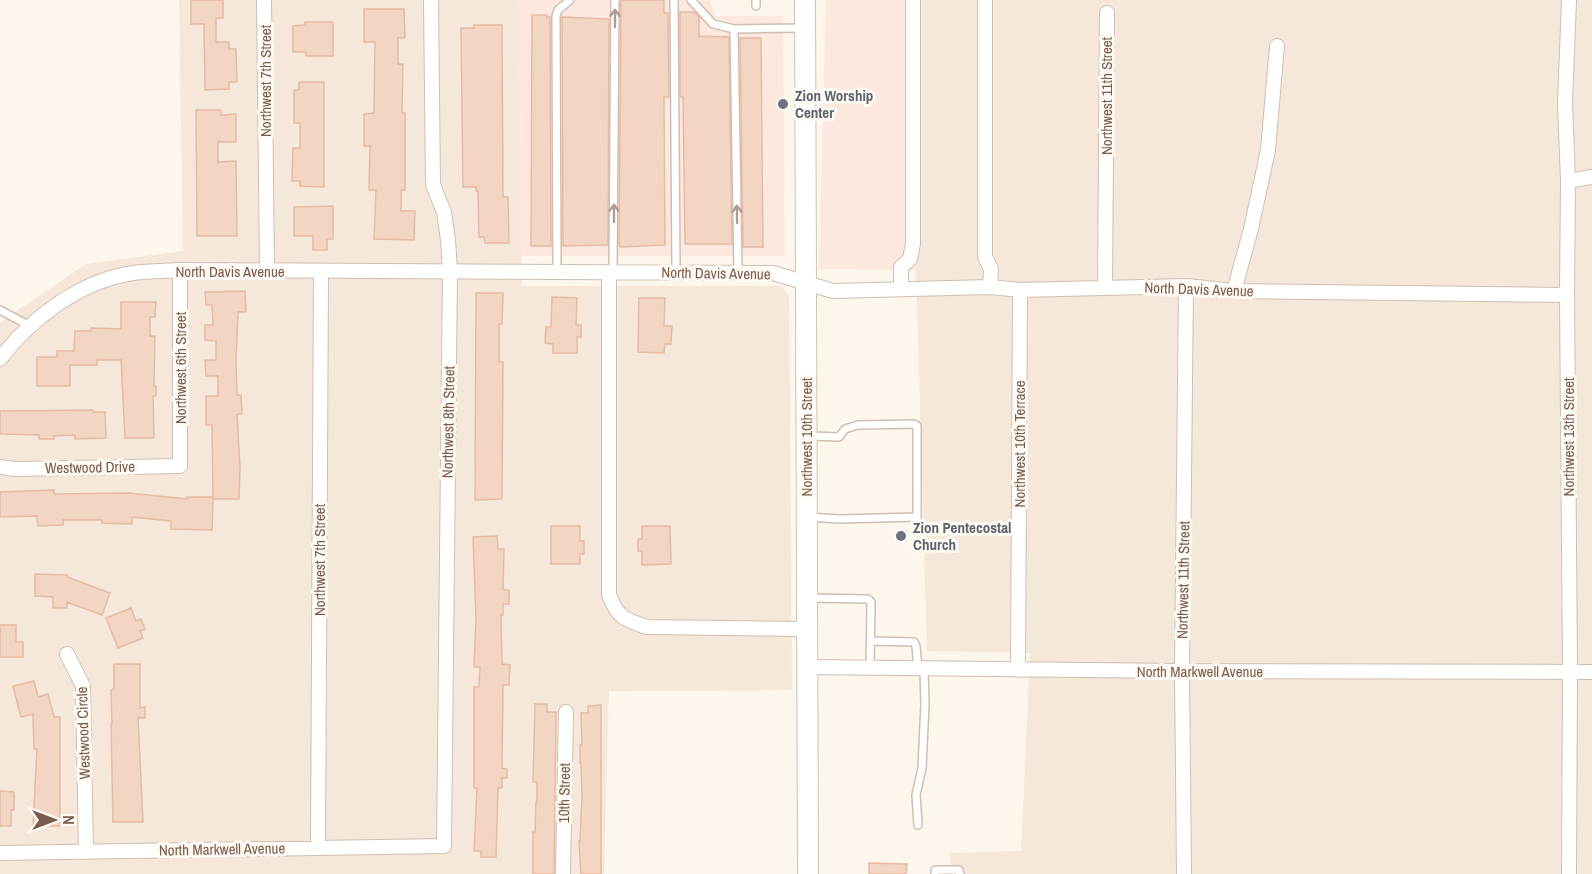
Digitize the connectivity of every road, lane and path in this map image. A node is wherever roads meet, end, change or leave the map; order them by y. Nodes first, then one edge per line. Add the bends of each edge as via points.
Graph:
1 (264, 0) edge
2 (431, 0) edge
3 (570, 0) edge
4 (615, 0) edge
5 (674, 0) edge
6 (691, 0) edge
7 (805, 0) edge
8 (913, 0) edge
9 (985, 0) edge
10 (1569, 0) edge
11 (1107, 13) dead end
12 (805, 28) junction
13 (734, 29) junction
14 (1276, 46) dead end
15 (1592, 177) edge
16 (1568, 181) junction
17 (180, 270) junction
18 (267, 270) junction
19 (450, 270) junction
20 (557, 271) junction
21 (321, 272) junction
22 (611, 272) junction
23 (676, 272) junction
24 (738, 273) junction
25 (805, 281) junction
26 (1186, 286) junction
27 (990, 287) junction
28 (1105, 287) junction
29 (900, 289) junction
30 (1020, 290) junction
31 (1234, 291) junction
32 (1567, 295) junction
33 (0, 310) edge
34 (30, 326) junction
35 (0, 359) edge
36 (806, 436) junction
37 (180, 466) joint
38 (0, 467) edge
39 (806, 517) junction
40 (807, 598) junction
41 (807, 629) junction
42 (871, 641) junction
43 (67, 654) dead end
44 (807, 667) junction
45 (870, 668) junction
46 (921, 669) junction
47 (1018, 670) junction
48 (1182, 671) junction
49 (1570, 671) junction
50 (1592, 672) edge
51 (566, 711) dead end
52 (918, 825) dead end
53 (444, 846) joint
54 (318, 848) junction
55 (86, 852) junction
56 (0, 853) edge
57 (563, 874) edge
58 (808, 874) edge
59 (934, 874) edge
60 (960, 874) edge
61 (1184, 874) edge
62 (1569, 874) edge

1 - 18 street, Northwest 7th Street
2 - 19 street, Northwest 8th Street via 433,185 444,212
3 - 20 lane via 556,16
22 -> 4 lane
5 - 23 lane
6 - 13 lane via 713,24
7 - 12 main road, Northwest 10th Street
8 - 29 street via 913,244 910,259 900,267
9 - 27 street via 985,257 991,269
10 - 16 street, Northwest 13th Street via 1565,103
11 - 28 street, Northwest 11th Street
12 - 13 lane
12 - 25 main road, Northwest 10th Street
24 -> 13 lane
14 - 31 street via 1268,150
15 - 16 street
16 - 32 street, Northwest 13th Street
17 - 18 street, North Davis Avenue
17 - 34 street, North Davis Avenue via 132,273 93,285
17 - 37 street, Northwest 6th Street
18 - 21 street, North Davis Avenue
19 - 20 street, North Davis Avenue
19 - 21 street, North Davis Avenue
19 - 53 street, Northwest 8th Street
20 - 22 street, North Davis Avenue
21 - 54 street, Northwest 7th Street
22 - 23 street, North Davis Avenue
22 - 41 street via 609,595 615,609 625,621 647,627
23 - 24 street, North Davis Avenue
24 - 25 street, North Davis Avenue via 773,273
25 - 29 street, North Davis Avenue via 832,291
25 - 36 main road, Northwest 10th Street
26 - 28 street, North Davis Avenue
26 - 31 street, North Davis Avenue
26 - 48 street, Northwest 11th Street
27 - 29 street, North Davis Avenue
27 - 30 street, North Davis Avenue
28 - 30 street, North Davis Avenue
30 - 47 street, Northwest 10th Terrace
31 - 32 street, North Davis Avenue
32 - 49 street, Northwest 13th Street
33 - 34 lane
34 - 35 street, North Davis Avenue
36 - 39 main road, Northwest 10th Street
36 - 39 lane via 839,437 845,429 858,426 914,424 917,517
37 - 38 street, Westwood Drive
39 - 40 main road, Northwest 10th Street
40 - 41 main road, Northwest 10th Street
40 - 42 lane via 868,599
41 - 44 main road, Northwest 10th Street
42 - 45 lane
42 - 46 lane via 914,642
43 - 55 street, Westwood Circle via 83,686
44 - 45 street, North Markwell Avenue
44 - 58 main road, Northwest 10th Street
45 - 46 street, North Markwell Avenue
46 - 47 street, North Markwell Avenue
46 - 52 lane via 925,704 922,768 916,795
47 - 48 street, North Markwell Avenue
48 - 49 street, North Markwell Avenue
48 - 61 street, Northwest 11th Street
49 - 50 street, North Markwell Avenue
49 - 62 street, Northwest 13th Street
51 - 57 street, 10th Street
53 - 54 street, North Markwell Avenue
54 - 55 street, North Markwell Avenue
55 - 56 street, North Markwell Avenue
59 - 60 lane via 935,870 959,870

